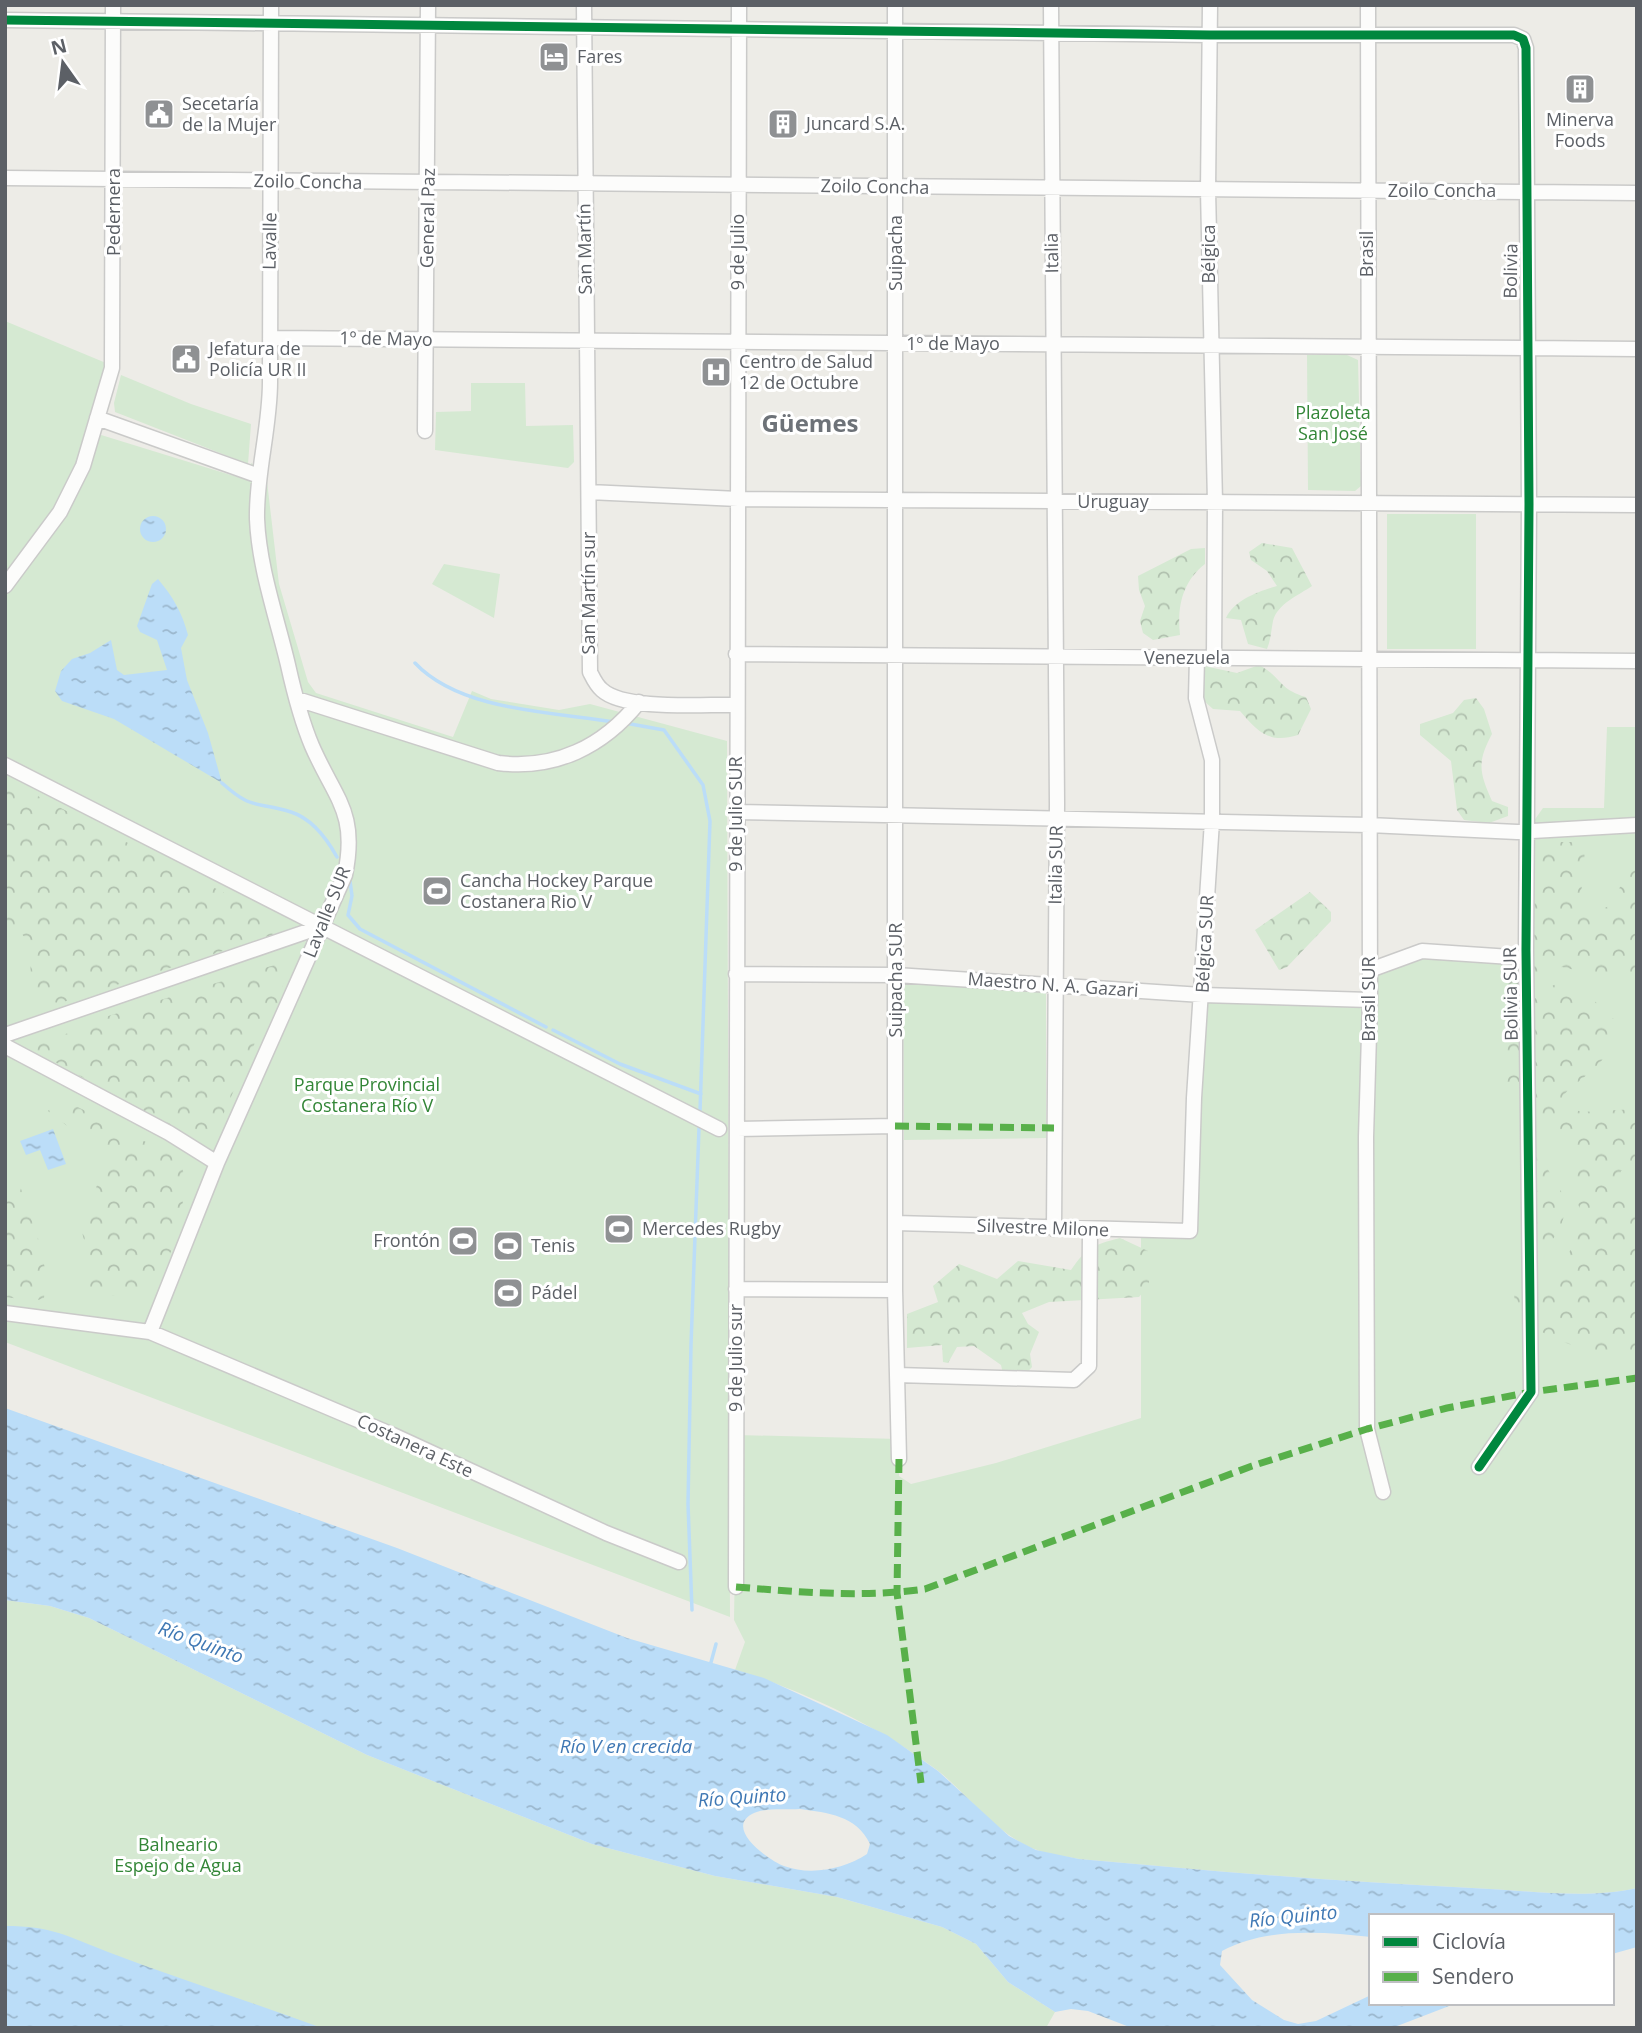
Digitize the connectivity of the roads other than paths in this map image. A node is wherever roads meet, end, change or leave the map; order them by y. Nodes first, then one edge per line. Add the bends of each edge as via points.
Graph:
1 (113, 5) edge
2 (271, 5) edge
3 (428, 5) edge
4 (584, 5) edge
5 (739, 5) edge
6 (895, 5) edge
7 (1051, 5) edge
8 (1210, 5) edge
9 (1368, 5) edge
10 (5, 20) edge
11 (113, 21) junction
12 (271, 24) junction
13 (428, 24) junction
14 (584, 27) junction
15 (739, 28) junction
16 (895, 29) junction
17 (1051, 32) junction
18 (1210, 35) junction
19 (1368, 35) junction
20 (5, 178) edge
21 (113, 178) junction
22 (271, 182) junction
23 (429, 183) junction
24 (584, 185) junction
25 (739, 186) junction
26 (896, 187) junction
27 (1051, 189) junction
28 (1208, 190) junction
29 (1528, 191) junction
30 (1367, 192) junction
31 (1637, 193) edge
32 (270, 338) junction
33 (425, 340) junction
34 (587, 341) junction
35 (738, 342) junction
36 (896, 343) junction
37 (1053, 345) junction
38 (1210, 346) junction
39 (1367, 346) junction
40 (1527, 346) junction
41 (1637, 349) edge
42 (97, 418) junction
43 (425, 432) dead end
44 (259, 476) junction
45 (589, 492) junction
46 (738, 499) junction
47 (896, 500) junction
48 (1054, 502) junction
49 (1215, 502) junction
50 (1370, 503) junction
51 (1529, 504) junction
52 (1637, 505) edge
53 (5, 586) edge
54 (736, 654) junction
55 (896, 656) junction
56 (1055, 657) junction
57 (1197, 658) junction
58 (1214, 658) junction
59 (1369, 659) junction
60 (1527, 661) junction
61 (1637, 662) edge
62 (297, 699) junction
63 (639, 702) junction
64 (737, 705) junction
65 (5, 765) edge
66 (736, 812) junction
67 (896, 815) junction
68 (1056, 818) junction
69 (1212, 821) junction
70 (1369, 825) junction
71 (1637, 825) edge
72 (1526, 832) junction
73 (323, 926) junction
74 (1526, 958) junction
75 (1370, 970) junction
76 (736, 974) junction
77 (896, 975) junction
78 (1055, 984) junction
79 (1202, 995) junction
80 (1370, 1000) junction
81 (5, 1035) edge
82 (5, 1046) edge
83 (895, 1126) junction
84 (719, 1129) dead end
85 (737, 1129) junction
86 (217, 1163) junction
87 (895, 1223) junction
88 (1054, 1229) junction
89 (1090, 1230) junction
90 (1190, 1231) joint
91 (736, 1289) junction
92 (895, 1290) junction
93 (5, 1313) edge
94 (150, 1332) junction
95 (897, 1375) junction
96 (899, 1459) dead end
97 (1479, 1467) dead end
98 (1382, 1492) dead end
99 (679, 1562) dead end
100 (736, 1587) dead end

1 - 11 street, Pedernera
2 - 12 street, Lavalle
3 - 13 street, General Paz
4 - 14 street, San Martín
5 - 15 street, 9 de Julio
6 - 16 street, Suipacha
7 - 17 street, Italia
8 - 18 street, Bélgica
9 - 19 street, Brasil
10 - 11 street
11 - 12 street
11 - 21 street, Pedernera
12 - 13 street
12 - 22 street, Lavalle
13 - 14 street
13 - 23 street, General Paz
14 - 15 street
14 - 24 street, San Martín
15 - 16 street
15 - 25 street, 9 de Julio
16 - 17 street
16 - 26 street, Suipacha
17 - 18 street
17 - 27 street, Italia
18 - 19 street
18 - 28 street, Bélgica
19 - 29 street, Bolivia via 1514,35 1524,39
19 - 30 street, Brasil
20 - 21 street, Zoilo Concha
21 - 22 street, Zoilo Concha
21 - 42 street, Pedernera via 113,359
22 - 23 street, Zoilo Concha
22 - 32 street, Lavalle
23 - 24 street, Zoilo Concha
23 - 33 street, General Paz
24 - 25 street, Zoilo Concha
24 - 34 street, San Martín
25 - 26 street, Zoilo Concha
25 - 35 street, 9 de Julio
26 - 27 street, Zoilo Concha
26 - 36 street, Suipacha
27 - 28 street, Zoilo Concha
27 - 37 street, Italia
28 - 30 street, Zoilo Concha
28 - 38 street, Bélgica
29 - 30 street, Zoilo Concha
29 - 31 street, Zoilo Concha
29 - 40 street, Bolivia
30 - 39 street, Brasil
32 - 33 street, 1º de Mayo
32 - 44 street, Lavalle via 270,386
33 - 34 street, 1º de Mayo
33 - 43 street, General Paz
34 - 35 street, 1º de Mayo
34 - 45 street, San Martín
35 - 36 street, 1º de Mayo
35 - 46 street, 9 de Julio
36 - 37 street, 1º de Mayo
36 - 47 street, Suipacha
37 - 38 street, 1º de Mayo
37 - 48 street, Italia
38 - 39 street, 1º de Mayo
38 - 49 street, Bélgica
39 - 40 street, 1º de Mayo
39 - 50 street, Brasil
40 - 41 street, 1º de Mayo
40 - 51 street, Bolivia
42 - 44 street
42 - 53 street, Pedernera via 83,466 60,512
44 - 62 street, Lavalle SUR via 260,544
45 - 46 street, Uruguay
45 - 63 street, San Martín sur via 590,672 602,691
46 - 47 street, Uruguay
46 - 54 street, 9 de Julio SUR
47 - 48 street, Uruguay
47 - 55 street, Suipacha SUR
48 - 49 street, Uruguay
48 - 56 street, Italia SUR
49 - 50 street, Uruguay
49 - 58 street
50 - 51 street, Uruguay
50 - 59 street, Brasil SUR
51 - 52 street, Uruguay
51 - 60 street, Bolivia SUR
54 - 55 street, Venezuela
54 - 64 street, 9 de Julio SUR
55 - 56 street, Venezuela
55 - 67 street, Suipacha SUR
56 - 57 street, Venezuela
56 - 68 street, Italia SUR
57 - 58 street, Venezuela
57 - 69 street, Bélgica SUR via 1196,698 1212,760
58 - 59 street, Venezuela
59 - 60 street, Venezuela
59 - 70 street, Brasil SUR
60 - 61 street, Venezuela
60 - 72 street, Bolivia SUR
62 - 63 street via 498,763 524,766 566,759 622,723
62 - 73 street, Lavalle SUR via 309,738 351,832 345,875
63 - 64 street
64 - 66 street, 9 de Julio SUR
65 - 73 street
66 - 67 street
66 - 76 street, 9 de Julio SUR
67 - 68 street
67 - 77 street, Suipacha SUR
68 - 69 street
68 - 78 street, Italia SUR
69 - 70 street
69 - 79 street, Bélgica SUR
70 - 72 street
70 - 75 street, Brasil SUR
71 - 72 street
72 - 74 street, Bolivia SUR
73 - 81 street
73 - 84 street
73 - 86 street, Lavalle SUR
74 - 75 street via 1422,951
74 - 97 street, Bolivia SUR via 1531,1392
75 - 80 street, Brasil SUR
76 - 77 street, Maestro N. A. Gazari
76 - 85 street, 9 de Julio SUR
77 - 78 street, Maestro N. A. Gazari
77 - 83 street, Suipacha SUR
78 - 79 street, Maestro N. A. Gazari
78 - 88 street, Italia SUR
79 - 80 street, Maestro N. A. Gazari
79 - 90 street, Bélgica SUR
80 - 98 street, Brasil SUR via 1367,1429
82 - 86 street
83 - 85 street
83 - 87 street, Suipacha SUR
85 - 91 street, 9 de Julio sur
86 - 94 street, Lavalle SUR
87 - 88 street, Silvestre Milone
87 - 92 street, Suipacha SUR
88 - 89 street, Silvestre Milone
89 - 90 street, Silvestre Milone
89 - 95 street via 1089,1366 1074,1380
91 - 92 street
91 - 100 street, 9 de Julio sur
92 - 95 street, Suipacha SUR
93 - 94 street, Costanera Este
94 - 99 street, Costanera Este
95 - 96 street, Suipacha SUR

